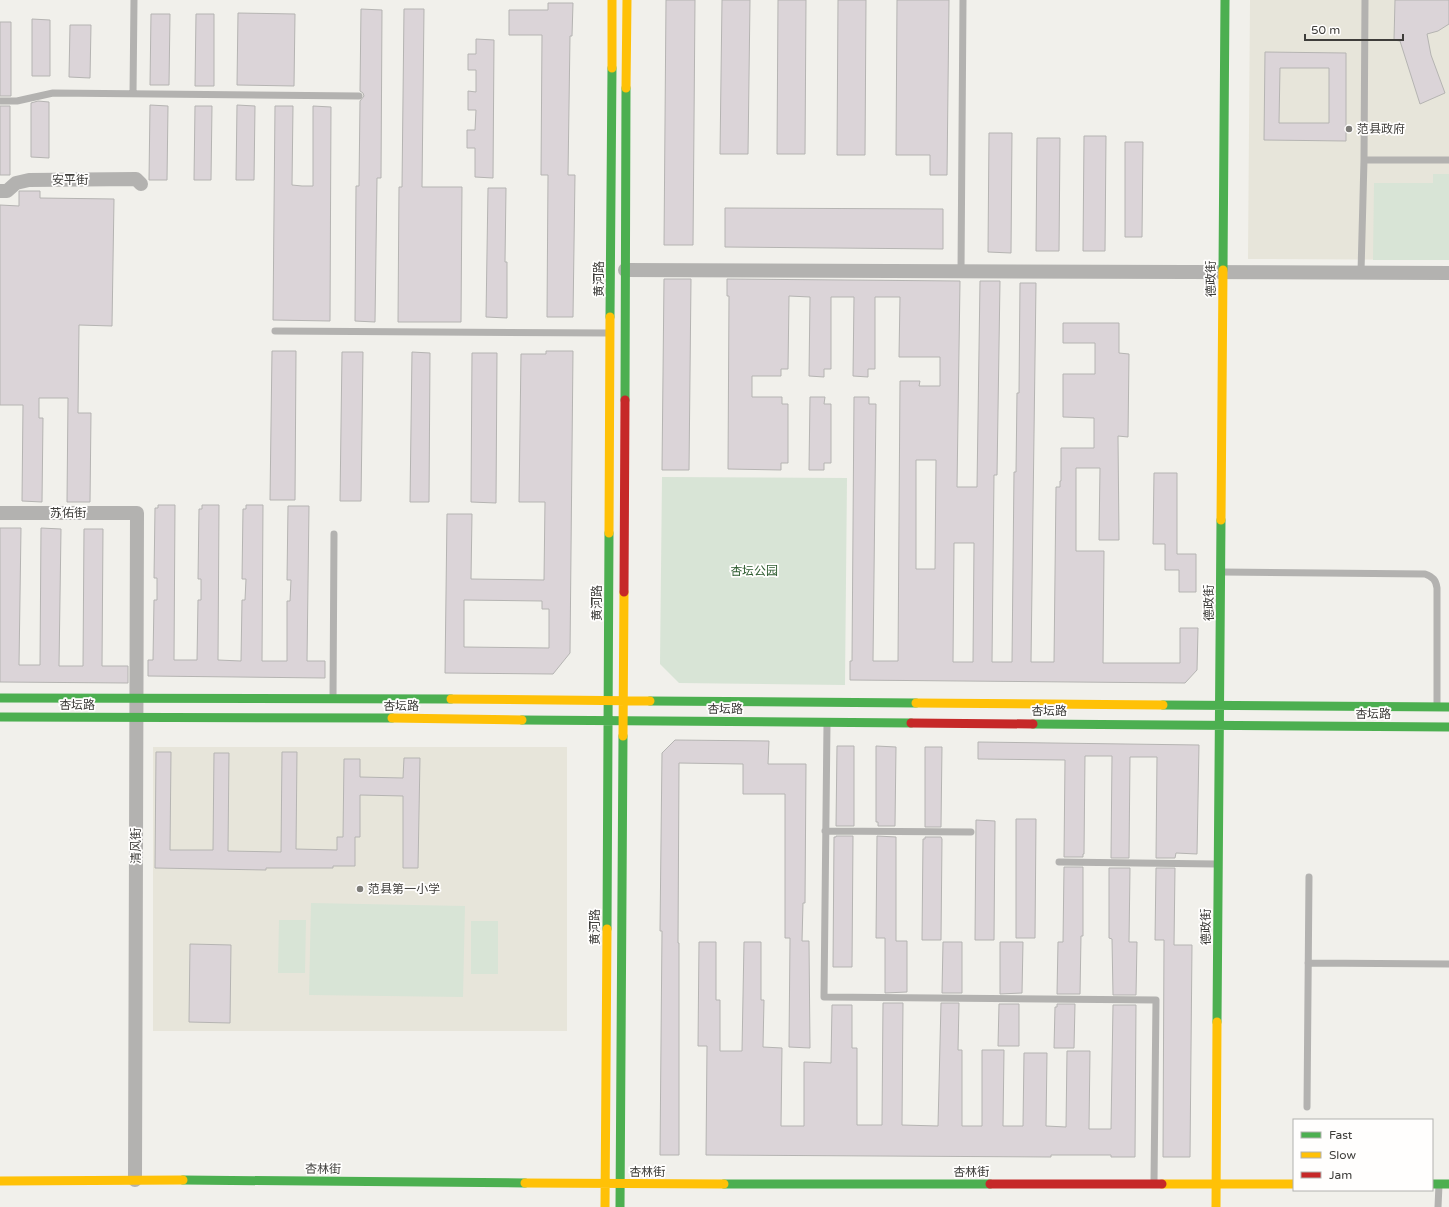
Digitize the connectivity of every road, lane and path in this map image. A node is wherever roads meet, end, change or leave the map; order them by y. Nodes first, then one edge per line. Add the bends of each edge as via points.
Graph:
1 (134, 0) edge
2 (612, 0) edge
3 (627, 0) edge
4 (963, 0) edge
5 (1225, 0) edge
6 (1365, 0) edge
7 (133, 94) junction
8 (359, 96) dead end
9 (0, 101) edge
10 (1364, 160) junction
11 (1449, 160) edge
12 (141, 184) dead end
13 (0, 191) edge
14 (625, 270) junction
15 (961, 271) junction
16 (1223, 272) junction
17 (1361, 272) junction
18 (1449, 273) edge
19 (275, 331) dead end
20 (610, 333) junction
21 (0, 513) edge
22 (137, 513) joint
23 (334, 534) dead end
24 (1221, 572) junction
25 (0, 698) edge
26 (137, 698) junction
27 (333, 698) junction
28 (609, 700) junction
29 (624, 700) junction
30 (1220, 705) junction
31 (1437, 707) junction
32 (1449, 707) edge
33 (827, 712) junction
34 (0, 718) edge
35 (137, 718) junction
36 (609, 720) junction
37 (624, 720) junction
38 (1220, 725) junction
39 (1449, 727) edge
40 (825, 831) junction
41 (970, 832) dead end
42 (1059, 862) dead end
43 (1218, 864) junction
44 (1309, 878) dead end
45 (1308, 963) junction
46 (1449, 964) edge
47 (1308, 1107) dead end
48 (135, 1180) junction
49 (0, 1181) edge
50 (605, 1184) junction
51 (620, 1184) junction
52 (1154, 1184) junction
53 (1216, 1184) junction
54 (1293, 1184) edge
55 (1435, 1184) edge
56 (1449, 1184) edge
57 (605, 1207) edge
58 (620, 1207) edge
59 (1216, 1207) edge
60 (1438, 1207) edge

1 - 7 lane
2 - 20 street, 黄河路
3 - 14 street
4 - 15 lane
5 - 16 street, 德政街
6 - 10 lane
7 - 8 lane
7 - 9 lane via 53,93 17,101
10 - 11 lane
10 - 17 lane
12 - 13 street, 安平街 via 136,180 29,180 16,184 7,191
14 - 15 street
14 - 29 street
15 - 16 street
16 - 17 street
16 - 24 street, 德政街
17 - 18 street
19 - 20 lane
20 - 28 street, 黄河路
21 - 22 street, 苏佑街
22 - 26 street, 清风街
23 - 27 lane
24 - 30 street, 德政街
24 - 31 lane via 1425,574 1432,577 1437,588
25 - 26 street, 杏坛路
26 - 27 street, 杏坛路
26 - 35 street, 清风街
27 - 28 street, 杏坛路
28 - 29 street, 杏坛路
28 - 36 street, 黄河路
29 - 33 street, 杏坛路
29 - 37 street
30 - 31 street, 杏坛路
30 - 33 street, 杏坛路
30 - 38 street, 德政街
31 - 32 street, 杏坛路
33 - 37 street, 杏坛路
33 - 38 street, 杏坛路
33 - 40 lane
34 - 35 street, 杏坛路
35 - 36 street, 杏坛路
35 - 48 street, 清风街
36 - 37 street, 杏坛路
36 - 50 street, 黄河路
37 - 51 street
38 - 39 street, 杏坛路
38 - 43 street, 德政街
40 - 41 lane
40 - 52 lane via 824,998 1156,1000
42 - 43 lane
43 - 53 street, 德政街
44 - 45 lane
45 - 46 lane
45 - 47 lane
48 - 49 street, 杏林街
48 - 50 street, 杏林街
50 - 51 street, 杏林街
50 - 57 street, 黄河路
51 - 52 street, 杏林街
51 - 58 street
52 - 53 street, 杏林街
53 - 54 street, 杏林街
53 - 59 street, 德政街
55 - 56 street
55 - 60 lane

